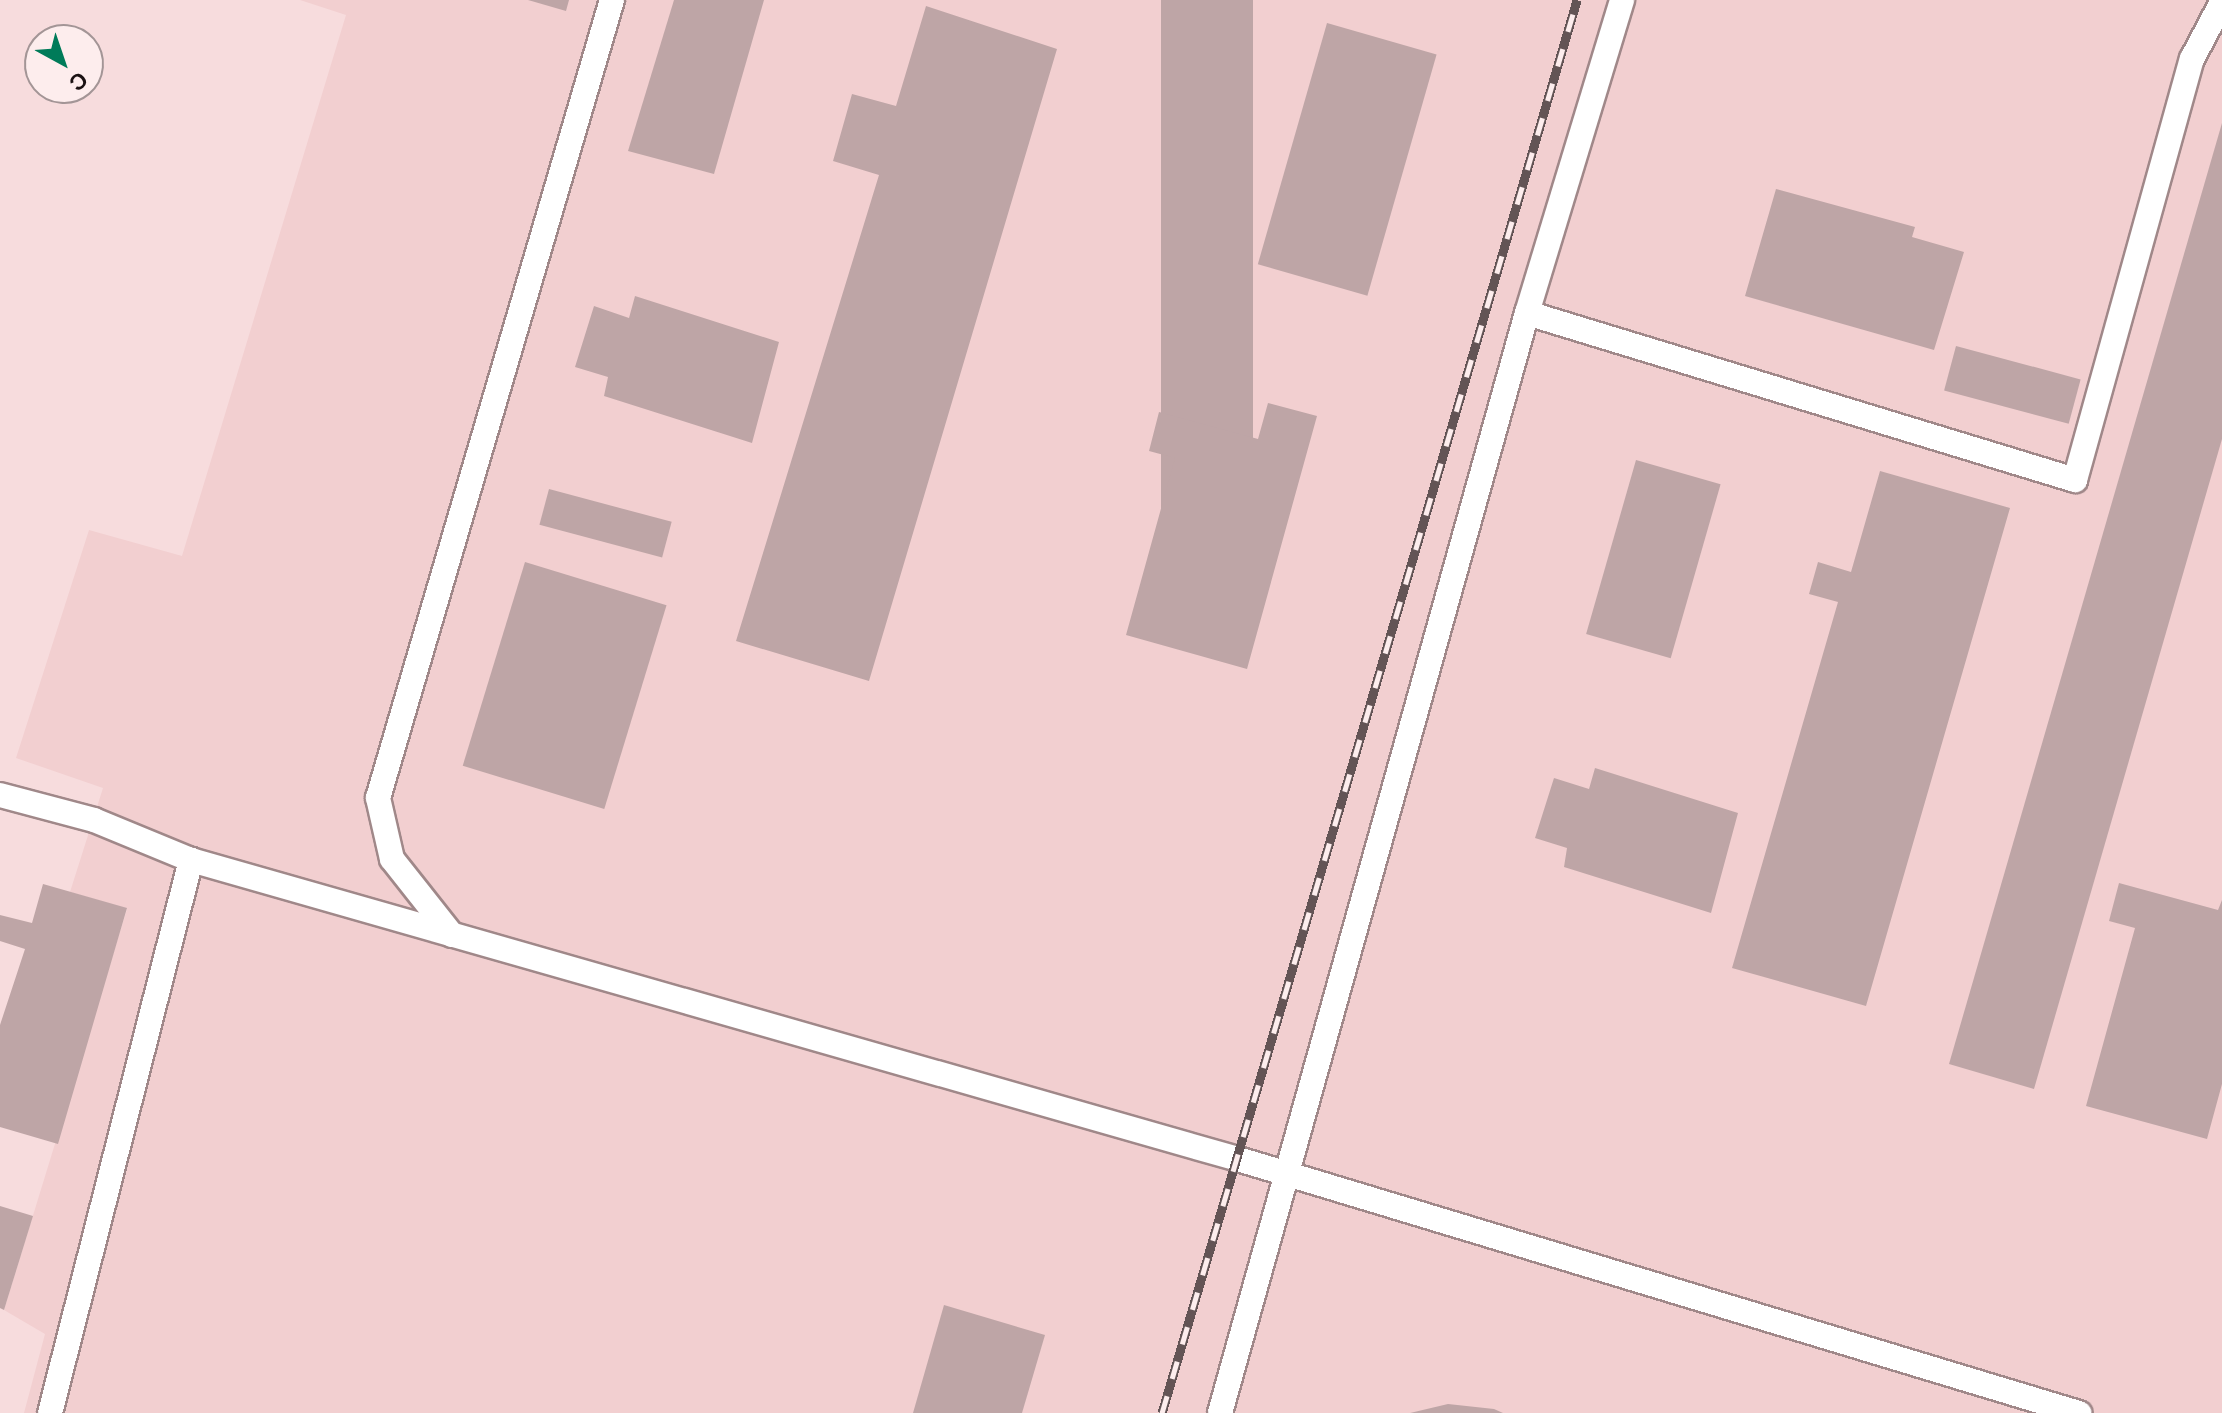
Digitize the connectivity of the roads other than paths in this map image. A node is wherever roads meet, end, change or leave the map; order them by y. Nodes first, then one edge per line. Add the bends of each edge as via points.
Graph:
1 (612, 0) edge
2 (1622, 0) edge
3 (2222, 2) edge
4 (1527, 313) junction
5 (0, 795) edge
6 (191, 860) junction
7 (452, 935) junction
8 (1288, 1174) junction
9 (50, 1413) edge
10 (1220, 1413) edge
11 (2079, 1413) edge

1 - 7 lane via 378,798 392,859
2 - 4 lane
3 - 4 lane via 2192,59 2075,480
4 - 8 lane
5 - 6 lane via 94,820
6 - 7 lane
6 - 9 lane
7 - 8 lane
8 - 10 lane
8 - 11 lane

